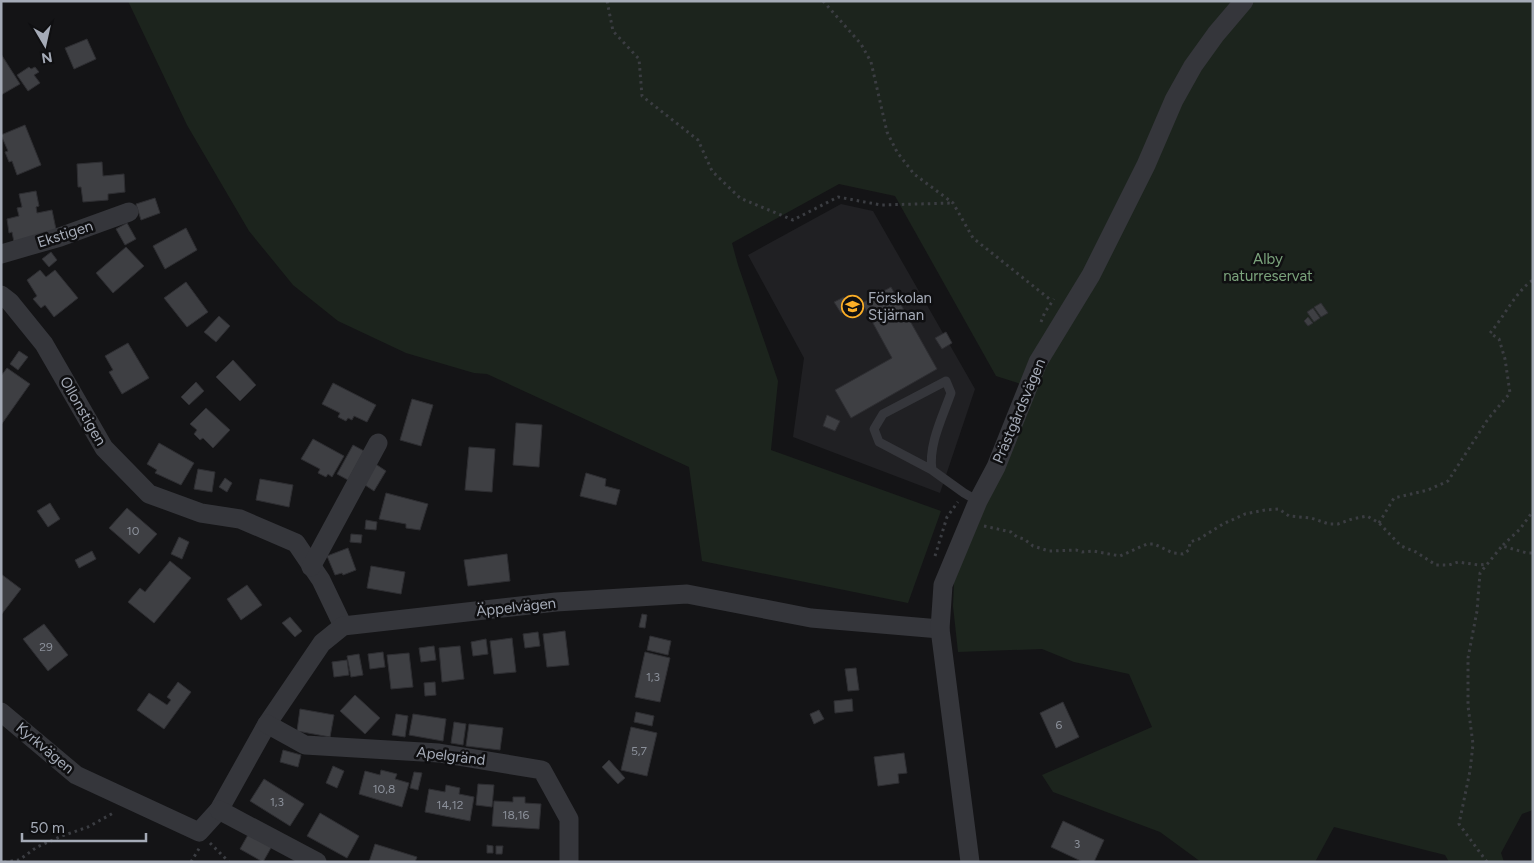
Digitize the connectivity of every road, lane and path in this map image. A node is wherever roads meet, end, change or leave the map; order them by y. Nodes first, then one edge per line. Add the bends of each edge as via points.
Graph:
1 (606, 1) edge
2 (823, 1) edge
3 (1244, 1) edge
4 (953, 203) junction
5 (129, 212) dead end
6 (1, 254) edge
7 (1533, 280) edge
8 (1, 295) edge
9 (1052, 301) dead end
10 (378, 443) dead end
11 (932, 470) junction
12 (978, 501) junction
13 (1533, 511) edge
14 (970, 521) junction
15 (1379, 523) junction
16 (1502, 546) junction
17 (1533, 553) edge
18 (1487, 564) junction
19 (312, 568) junction
20 (343, 626) junction
21 (940, 629) junction
22 (1, 712) edge
23 (267, 724) junction
24 (133, 802) junction
25 (219, 810) junction
26 (199, 832) junction
27 (4, 862) edge
28 (229, 862) edge
29 (318, 862) edge
30 (569, 862) edge
31 (970, 862) edge
32 (1487, 862) edge

1 - 4 path via 613,31 639,59 642,96 698,140 712,171 740,198 792,220 838,197 881,205
2 - 4 path via 871,62 887,132 898,152 914,174
3 - 12 street, Prästgårdsvägen via 1193,66 1174,100 1146,165 1091,275 1038,362 996,467
4 - 9 path via 973,238
5 - 6 street, Ekstigen
7 - 15 path via 1490,333 1499,339 1510,392 1488,419 1448,481 1428,490 1394,498
8 - 19 street, Ollonstigen via 44,344 104,448 149,494 201,513 240,518 267,529 296,543
10 - 19 street
11 - 11 lane via 879,442 874,429 883,414 946,381 951,393 933,441
11 - 12 lane
12 - 14 street, Prästgårdsvägen
13 - 16 path
14 - 15 path via 1012,532 1033,546 1049,551 1093,551 1120,556 1147,544 1183,554 1189,550 1190,542 1199,540 1223,524 1265,510 1279,509 1289,516 1329,524 1367,516
14 - 21 street, Prästgårdsvägen via 943,585
15 - 18 path via 1401,546 1436,565 1458,562
16 - 17 path
16 - 18 path
18 - 32 path via 1480,574 1468,658 1468,706 1473,744 1459,824
19 - 20 street, Ollonstigen
20 - 21 street, Äppelvägen via 556,602 687,594 811,618
20 - 23 street via 322,643
21 - 31 street, Prästgårdsvägen
22 - 24 street, Kyrkvägen via 76,775
23 - 25 street
23 - 30 street, Apelgränd via 305,746 439,753 542,770 569,819
24 - 26 street, Kyrkvägen
24 - 27 path via 88,827 37,847 19,860
25 - 26 street
25 - 29 street
26 - 28 path

